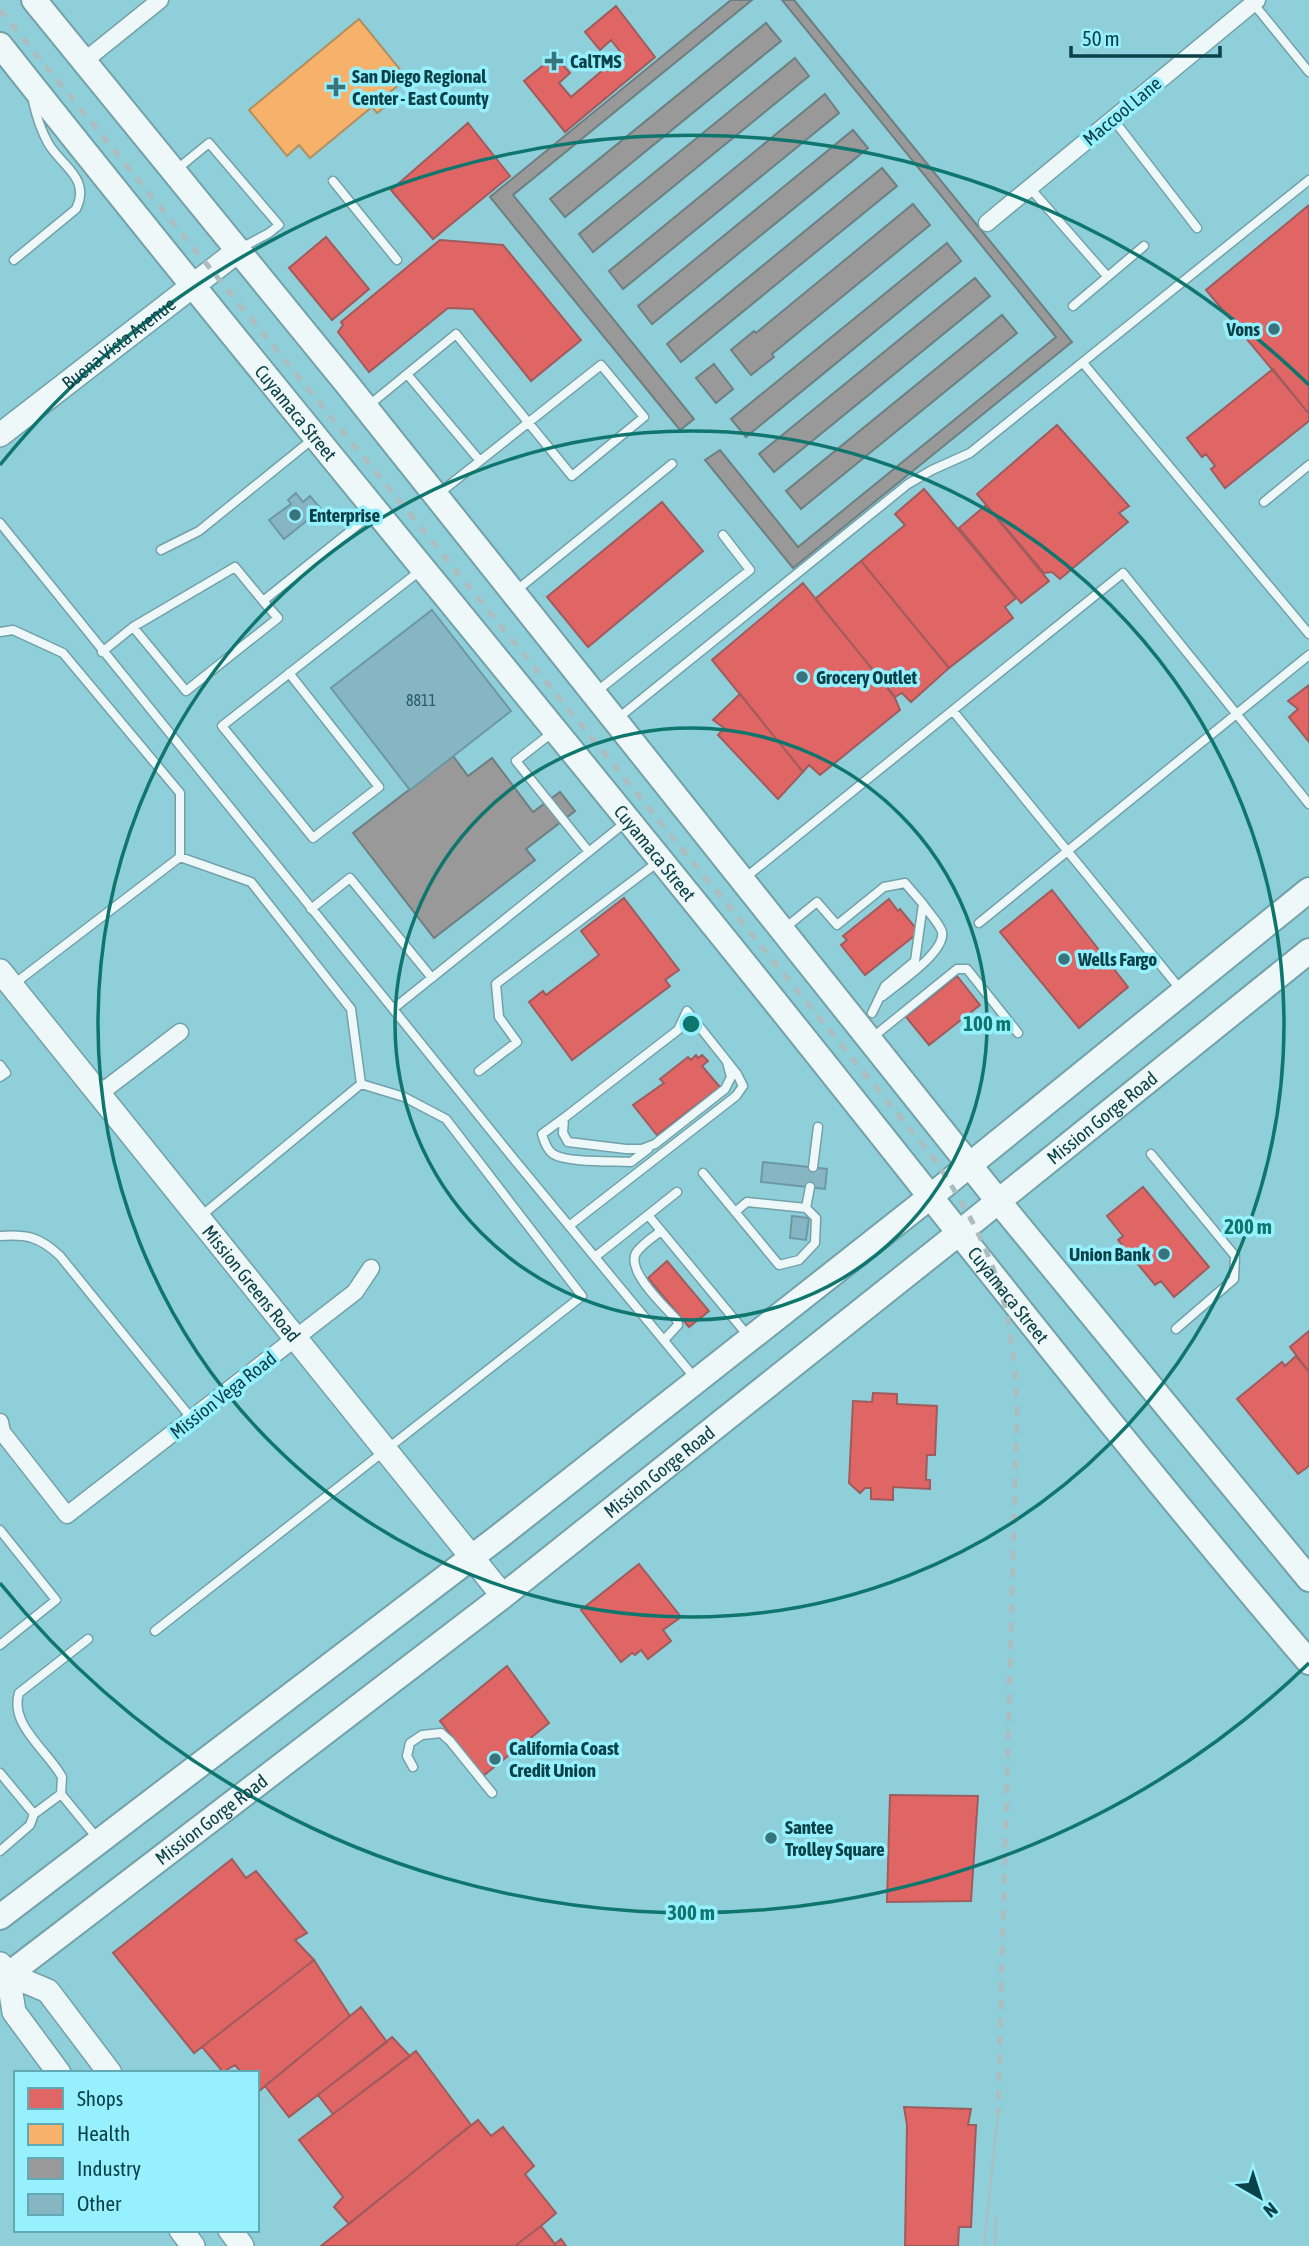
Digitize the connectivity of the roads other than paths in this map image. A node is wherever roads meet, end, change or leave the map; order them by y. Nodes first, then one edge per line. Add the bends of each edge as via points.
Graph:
1 (34, 0) edge
2 (160, 0) edge
3 (1255, 2) edge
4 (0, 45) edge
5 (83, 62) junction
6 (1309, 72) edge
7 (29, 81) junction
8 (1113, 119) junction
9 (174, 172) junction
10 (1309, 180) edge
11 (333, 181) dead end
12 (1030, 188) junction
13 (987, 223) dead end
14 (1196, 228) dead end
15 (1144, 246) dead end
16 (239, 250) junction
17 (14, 260) dead end
18 (397, 260) dead end
19 (1107, 276) junction
20 (194, 285) junction
21 (1073, 306) dead end
22 (1083, 363) junction
23 (407, 374) junction
24 (366, 408) junction
25 (528, 423) junction
26 (0, 435) edge
27 (316, 436) junction
28 (480, 461) junction
29 (673, 464) dead end
30 (1309, 465) edge
31 (436, 496) junction
32 (1264, 502) dead end
33 (376, 510) junction
34 (0, 523) edge
35 (723, 535) dead end
36 (161, 550) dead end
37 (423, 568) junction
38 (514, 593) junction
39 (262, 601) junction
40 (133, 626) junction
41 (0, 632) edge
42 (1309, 634) edge
43 (102, 652) junction
44 (1309, 655) edge
45 (289, 673) junction
46 (594, 694) junction
47 (953, 711) junction
48 (1237, 714) junction
49 (615, 720) junction
50 (555, 731) junction
51 (1309, 804) edge
52 (628, 820) junction
53 (1068, 851) junction
54 (589, 852) junction
55 (180, 857) junction
56 (660, 860) junction
57 (743, 880) junction
58 (1309, 890) edge
59 (923, 904) junction
60 (311, 908) junction
61 (979, 923) dead end
62 (782, 930) junction
63 (1309, 951) edge
64 (6, 978) edge
65 (432, 978) junction
66 (1183, 992) junction
67 (881, 998) junction
68 (393, 1009) junction
69 (872, 1013) dead end
70 (180, 1032) dead end
71 (1018, 1033) dead end
72 (870, 1040) junction
73 (727, 1062) junction
74 (0, 1065) edge
75 (479, 1071) dead end
76 (0, 1077) edge
77 (361, 1084) junction
78 (99, 1094) junction
79 (564, 1118) junction
80 (818, 1127) dead end
81 (654, 1144) junction
82 (1151, 1154) dead end
83 (969, 1165) junction
84 (813, 1167) dead end
85 (703, 1172) dead end
86 (810, 1187) dead end
87 (677, 1192) dead end
88 (930, 1197) junction
89 (999, 1202) junction
90 (806, 1208) junction
91 (735, 1212) junction
92 (648, 1215) junction
93 (198, 1218) junction
94 (569, 1226) junction
95 (661, 1231) junction
96 (959, 1233) junction
97 (0, 1236) edge
98 (594, 1257) junction
99 (371, 1268) dead end
100 (1176, 1329) dead end
101 (750, 1338) junction
102 (296, 1339) junction
103 (664, 1340) junction
104 (697, 1380) junction
105 (192, 1419) junction
106 (0, 1422) edge
107 (386, 1451) junction
108 (0, 1530) edge
109 (472, 1558) junction
110 (1309, 1580) edge
111 (503, 1596) junction
112 (155, 1630) dead end
113 (88, 1639) dead end
114 (1, 1643) edge
115 (1309, 1662) edge
116 (413, 1768) dead end
117 (0, 1773) edge
118 (492, 1793) dead end
119 (61, 1794) junction
120 (34, 1814) junction
121 (99, 1841) junction
122 (0, 1850) edge
123 (0, 1917) edge
124 (3, 1973) edge
125 (58, 2071) edge
126 (108, 2071) edge
127 (232, 2232) edge
128 (243, 2246) edge

1 - 5 main road
2 - 5 street
3 - 6 lane
3 - 8 street, Maccool Lane
4 - 7 main road, Cuyamaca Street
5 - 9 main road
7 - 17 lane via 48,143 79,181 81,198 76,209
7 - 20 main road, Cuyamaca Street
8 - 12 street, Maccool Lane
8 - 14 lane
9 - 16 main road
9 - 16 lane via 209,143 279,225
10 - 22 lane
11 - 18 lane
12 - 13 street, Maccool Lane
12 - 19 lane
15 - 19 lane
16 - 20 street, Buena Vista Avenue
16 - 24 main road
19 - 21 lane
20 - 26 street, Buena Vista Avenue
20 - 27 main road, Cuyamaca Street
22 - 42 lane
22 - 49 lane via 970,453 908,484
23 - 24 lane
23 - 25 lane via 456,334
23 - 28 lane
24 - 31 main road
25 - 25 lane via 601,365 644,417 572,476
25 - 28 lane
27 - 33 main road, Cuyamaca Street
27 - 36 lane via 199,531
28 - 31 lane
29 - 38 lane
30 - 32 lane
31 - 38 main road
33 - 37 main road, Cuyamaca Street
33 - 39 lane
34 - 43 lane
35 - 46 lane via 750,570
37 - 45 lane
37 - 50 main road, Cuyamaca Street
38 - 46 main road
39 - 40 lane via 235,567
39 - 40 lane via 278,618 186,691
40 - 43 lane
41 - 55 lane via 13,630 63,653 180,793
43 - 60 lane
44 - 48 lane
45 - 45 lane via 222,726 313,838 379,787
46 - 49 main road
47 - 48 lane via 1123,573
47 - 53 lane
47 - 57 lane
48 - 51 lane
48 - 53 lane
49 - 57 main road
50 - 52 main road, Cuyamaca Street
50 - 54 lane via 516,761
52 - 54 lane
52 - 56 main road, Cuyamaca Street
53 - 61 lane
53 - 66 lane
54 - 65 lane
55 - 64 lane
55 - 77 lane via 251,882 351,1009
56 - 75 lane via 496,985 499,1017 517,1042
56 - 88 main road, Cuyamaca Street
57 - 62 main road
58 - 66 main road
59 - 62 lane via 905,883 884,887 837,925 817,902
59 - 67 lane via 915,961 886,986
59 - 67 lane via 942,932 941,944
60 - 65 lane via 350,878
60 - 68 lane
62 - 72 main road
63 - 89 main road, Mission Gorge Road
64 - 78 street, Mission Greens Road
65 - 68 lane
66 - 83 main road
67 - 69 lane
68 - 94 lane
70 - 78 street
71 - 72 lane via 967,969 957,968
72 - 83 main road
73 - 79 lane via 687,1011 678,1030
73 - 81 lane via 731,1077 725,1089
73 - 94 lane via 743,1086 736,1096
74 - 76 lane via 6,1073
77 - 93 lane
77 - 107 lane via 404,1097 446,1119 582,1296
78 - 93 street, Mission Greens Road
79 - 81 lane via 568,1142 626,1149
79 - 81 lane via 542,1135 552,1153 631,1162
80 - 84 lane
82 - 100 lane via 1235,1256 1234,1279
83 - 88 main road
83 - 89 main road
85 - 91 lane
86 - 90 lane
87 - 92 lane
88 - 96 main road, Cuyamaca Street
88 - 101 main road
89 - 96 main road, Mission Gorge Road
89 - 110 main road
90 - 91 lane via 747,1202
90 - 91 lane via 816,1217 815,1243 799,1260 779,1265
92 - 95 lane
92 - 98 lane
93 - 102 street, Mission Greens Road
94 - 98 lane
95 - 101 lane
95 - 103 lane via 634,1259 638,1274 678,1325
96 - 111 main road, Mission Gorge Road
96 - 115 main road, Cuyamaca Street
97 - 105 lane via 36,1238 54,1250
98 - 103 lane
99 - 102 street, Mission Vega Road via 355,1292
101 - 104 main road
102 - 105 street, Mission Vega Road
102 - 107 street, Mission Greens Road
103 - 104 lane
104 - 109 main road
105 - 106 street, Mission Vega Road via 67,1515 2,1432
107 - 109 street, Mission Greens Road
107 - 112 lane
108 - 114 lane via 56,1600
109 - 111 street, Mission Greens Road
109 - 121 main road
111 - 124 main road, Mission Gorge Road
113 - 119 lane via 19,1693 16,1703 24,1726 62,1777
116 - 118 lane via 407,1756 410,1743 422,1735 441,1734
117 - 120 lane
119 - 120 lane
119 - 121 lane
120 - 122 lane via 30,1825
121 - 123 main road
124 - 125 street via 14,2012
124 - 126 street via 48,1991
127 - 128 street

